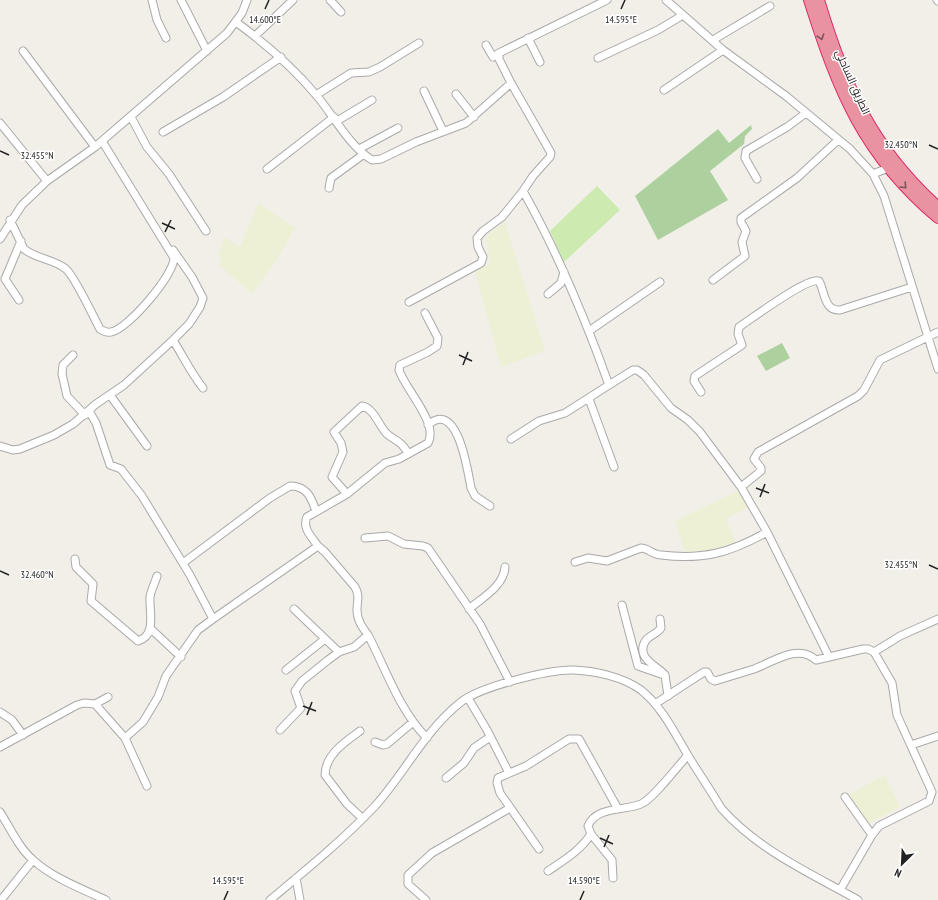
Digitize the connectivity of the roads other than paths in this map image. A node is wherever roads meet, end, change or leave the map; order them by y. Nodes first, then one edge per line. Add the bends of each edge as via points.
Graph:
1 (152, 0) edge
2 (181, 0) edge
3 (246, 0) edge
4 (293, 0) edge
5 (330, 0) edge
6 (607, 0) edge
7 (666, 0) edge
8 (809, 0) edge
9 (819, 0) edge
10 (770, 6) dead end
11 (341, 12) dead end
12 (683, 15) junction
13 (236, 22) junction
14 (255, 36) junction
15 (166, 38) dead end
16 (528, 38) junction
17 (713, 40) junction
18 (419, 43) dead end
19 (486, 45) dead end
20 (723, 50) junction
21 (23, 51) dead end
22 (207, 51) junction
23 (499, 53) junction
24 (281, 57) junction
25 (598, 58) dead end
26 (540, 62) dead end
27 (511, 83) junction
28 (664, 90) dead end
29 (424, 91) dead end
30 (456, 94) dead end
31 (316, 95) junction
32 (372, 100) dead end
33 (806, 113) junction
34 (474, 117) junction
35 (131, 118) junction
36 (335, 119) junction
37 (0, 123) edge
38 (398, 128) dead end
39 (443, 131) junction
40 (162, 132) dead end
41 (838, 140) junction
42 (102, 141) junction
43 (95, 147) junction
44 (362, 151) junction
45 (888, 168) junction
46 (267, 169) dead end
47 (873, 174) junction
48 (757, 179) dead end
49 (47, 182) junction
50 (329, 188) dead end
51 (523, 191) junction
52 (938, 207) edge
53 (938, 218) edge
54 (10, 220) junction
55 (156, 230) junction
56 (206, 231) dead end
57 (0, 239) edge
58 (21, 241) junction
59 (564, 272) junction
60 (713, 280) dead end
61 (660, 282) dead end
62 (912, 287) junction
63 (548, 294) dead end
64 (19, 300) dead end
65 (408, 302) dead end
66 (425, 313) dead end
67 (589, 331) junction
68 (938, 332) edge
69 (928, 336) junction
70 (173, 340) junction
71 (73, 354) dead end
72 (938, 369) edge
73 (608, 385) junction
74 (203, 388) dead end
75 (701, 392) dead end
76 (110, 395) junction
77 (589, 399) junction
78 (87, 413) junction
79 (428, 425) junction
80 (511, 439) dead end
81 (0, 446) edge
82 (147, 446) dead end
83 (408, 453) junction
84 (614, 468) dead end
85 (740, 487) junction
86 (347, 494) junction
87 (490, 506) dead end
88 (316, 511) junction
89 (767, 532) junction
90 (365, 538) dead end
91 (318, 546) junction
92 (75, 559) dead end
93 (575, 562) dead end
94 (183, 563) junction
95 (505, 567) dead end
96 (157, 576) dead end
97 (622, 605) dead end
98 (294, 609) dead end
99 (469, 609) junction
100 (213, 619) junction
101 (660, 619) dead end
102 (938, 619) edge
103 (151, 629) junction
104 (368, 634) junction
105 (325, 639) junction
106 (339, 652) junction
107 (874, 652) junction
108 (181, 656) junction
109 (829, 657) junction
110 (286, 670) dead end
111 (665, 675) junction
112 (510, 682) junction
113 (668, 696) junction
114 (108, 697) dead end
115 (468, 698) junction
116 (95, 704) junction
117 (655, 704) junction
118 (0, 712) edge
119 (413, 722) junction
120 (280, 730) dead end
121 (360, 731) dead end
122 (23, 735) junction
123 (938, 736) edge
124 (490, 737) junction
125 (125, 738) junction
126 (427, 738) junction
127 (375, 742) dead end
128 (911, 745) junction
129 (0, 747) edge
130 (688, 755) junction
131 (509, 773) junction
132 (446, 778) dead end
133 (147, 786) dead end
134 (845, 797) dead end
135 (510, 808) junction
136 (618, 809) junction
137 (0, 812) edge
138 (362, 818) junction
139 (591, 834) junction
140 (872, 835) junction
141 (539, 849) dead end
142 (33, 860) junction
143 (548, 871) dead end
144 (296, 878) junction
145 (613, 878) dead end
146 (840, 890) junction
147 (1, 900) edge
148 (106, 900) edge
149 (270, 900) edge
150 (300, 900) edge
151 (426, 900) edge
152 (858, 900) edge

1 - 15 street via 157,20
2 - 22 street
3 - 13 street via 246,6
4 - 14 street
5 - 11 street
6 - 16 street
7 - 12 street
8 -> 45 highway, الطريق الساحلي via 846,103 862,132
9 - 52 highway, الطريق الساحلي via 834,49 868,124 899,168
10 - 17 street
12 - 17 street
12 - 25 street via 658,30
13 - 14 street
13 - 22 street
14 - 24 street
16 - 23 street
16 - 26 street
17 - 20 street
18 - 31 street via 373,70 351,74
19 - 23 street via 492,57
20 - 28 street
20 - 33 street
21 - 43 street
22 - 35 street
23 - 27 street via 499,59
24 - 31 street
24 - 40 street via 223,97
27 - 34 street
27 - 51 street via 551,153 547,162
29 - 39 street
30 - 34 street
31 - 36 street
32 - 36 street
33 - 41 street
33 - 48 street via 746,151 745,158
34 - 39 street via 466,123
35 - 42 street
35 - 56 street via 147,147 169,174
36 - 44 street
36 - 46 street
37 - 49 street
38 - 44 street
39 - 44 street via 377,160 372,160
41 - 47 street via 861,159
41 - 60 street via 803,173 742,218 741,222 746,231 742,242 745,256
42 - 43 street
42 - 55 street
43 - 49 street
44 - 50 street via 331,178
45 - 47 street
45 -> 53 highway, الطريق الساحلي via 921,204
47 - 62 street via 884,196
49 - 54 street
51 - 59 street
51 - 65 street via 502,217 477,238 483,257 481,263
54 - 57 street
54 - 58 street
55 - 58 street via 174,258 173,265 138,313 118,329 110,332 100,329 66,270 55,262 28,252
55 - 70 street via 182,261 203,298 189,324
58 - 64 street via 5,279
59 - 63 street via 561,283
59 - 67 street
61 - 67 street
62 - 69 street
62 - 75 street via 834,310 826,301 819,281 812,280 739,327 738,334 742,345 695,376 694,381
66 - 79 street via 438,338 437,346 400,365 399,370
67 - 73 street
68 - 69 street
69 - 72 street
69 - 85 street via 880,360 858,396 756,454 754,459 761,471
70 - 74 street
70 - 76 street
71 - 78 street via 63,365 64,385 67,396
73 - 77 street
73 - 85 street via 633,370 641,371 671,408 700,432
76 - 78 street
76 - 82 street
77 - 80 street via 565,413 539,421
77 - 84 street
78 - 81 street via 54,435 20,449 13,450
78 - 94 street via 96,423 110,465 121,469 142,496
79 - 83 street via 431,434 428,443
79 - 87 street via 442,420 458,433 471,488 475,496
83 - 86 street via 385,463
83 - 86 street via 402,443 387,434 368,409 362,406 334,432 343,452 332,477
85 - 89 street
86 - 88 street
88 - 91 street via 307,517 304,523
88 - 94 street via 309,493 297,486 290,486
89 - 93 street via 735,549 718,554 680,558 656,555 641,548 607,561 588,558
89 - 109 street
90 - 99 street via 388,536 404,544 428,548
91 - 100 street
91 - 104 street via 355,588 359,599 358,619
92 - 103 street via 76,567 93,584 91,601 135,640 140,641
94 - 100 street
95 - 99 street via 501,580 491,592
96 - 103 street via 151,594
97 - 111 street via 638,666
98 - 105 street
99 - 112 street via 495,650
100 - 108 street via 198,630
101 - 111 street via 661,628 647,638 644,649 647,661
102 - 107 street via 900,636
103 - 108 street
104 - 106 street via 354,647
104 - 119 street
105 - 106 street
105 - 110 street
106 - 120 street via 297,687 295,696 302,708
107 - 109 street via 863,649
107 - 128 street via 892,683 897,715
108 - 125 street via 166,676 150,712
109 - 113 street via 816,660 810,654 804,653 785,655 753,669 715,680 704,672
111 - 113 street
112 - 115 street
112 - 117 street via 554,672 574,670 595,673 626,682 640,690
113 - 117 street
114 - 116 street
115 - 124 street
115 - 126 street
116 - 122 street via 77,705
116 - 125 street
117 - 130 street
118 - 122 street via 12,720
119 - 126 street
119 - 127 street via 387,744
121 - 138 street via 338,748 327,766 325,775 347,804
122 - 129 street
123 - 128 street
124 - 131 street
124 - 132 street via 474,748 464,763
125 - 133 street
126 - 138 street via 376,805
128 - 140 street via 932,792 931,797 879,826
130 - 136 street via 646,801
130 - 146 street via 721,808 745,833 776,854
131 - 135 street via 498,778 497,783
131 - 136 street via 576,737
134 - 140 street
135 - 141 street
135 - 151 street via 432,853 408,875 408,884
136 - 139 street via 604,812 590,822 588,826
137 - 142 street via 16,839
138 - 144 street
139 - 143 street via 575,853
139 - 145 street via 612,860
140 - 146 street
142 - 147 street
142 - 148 street
144 - 149 street
144 - 150 street
146 - 152 street

